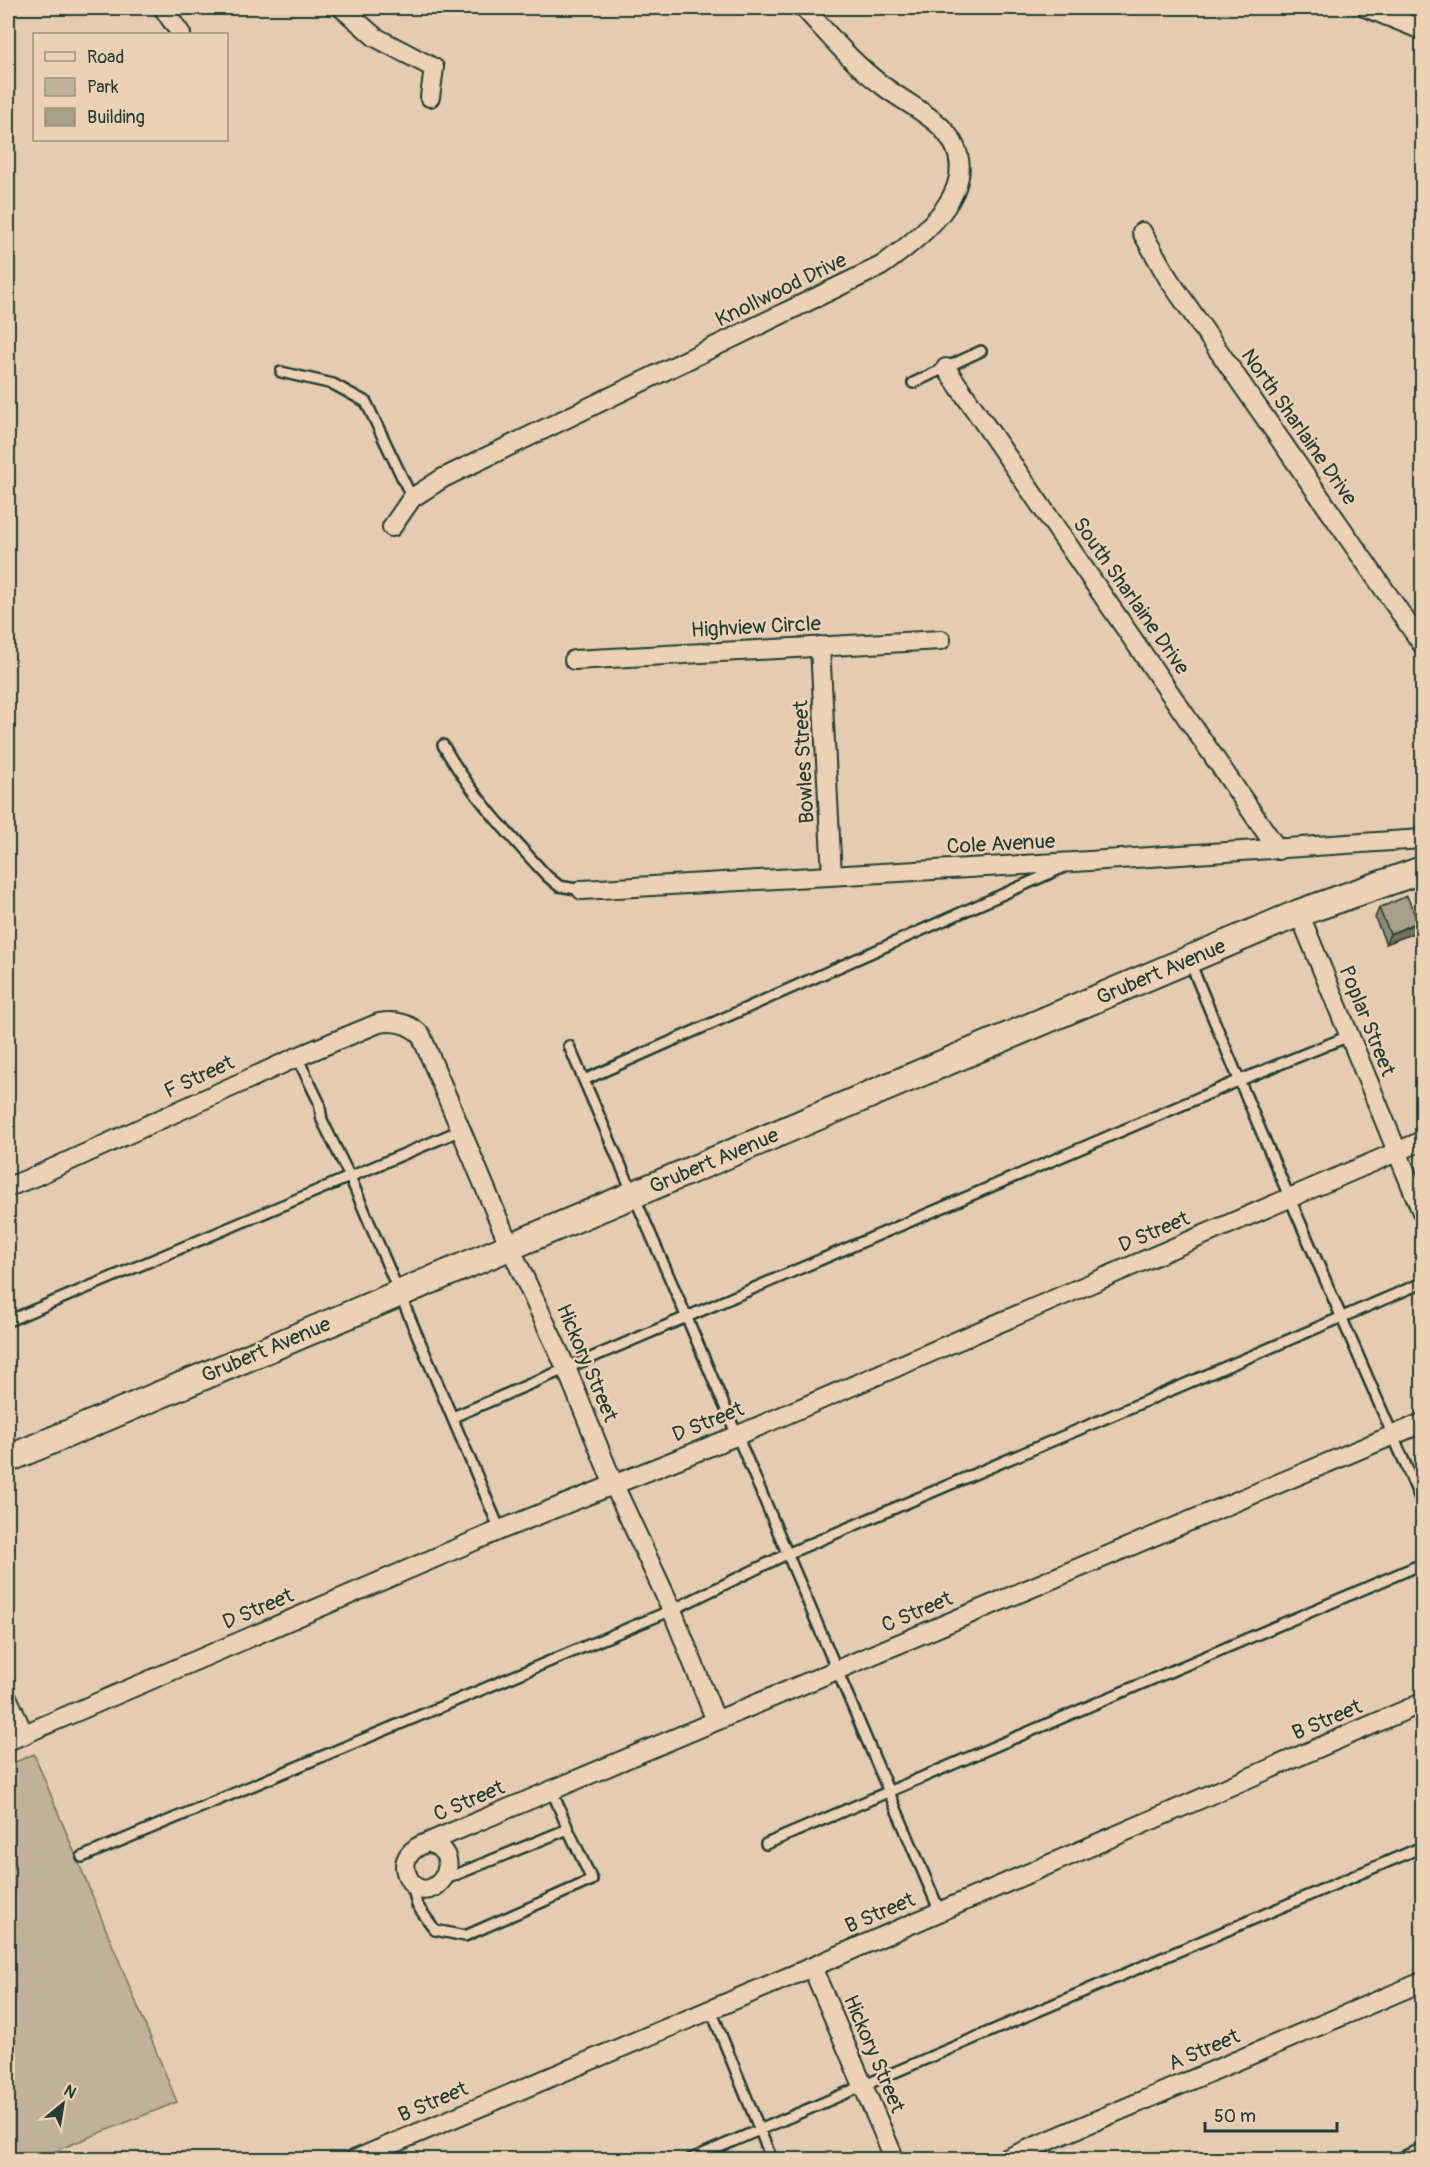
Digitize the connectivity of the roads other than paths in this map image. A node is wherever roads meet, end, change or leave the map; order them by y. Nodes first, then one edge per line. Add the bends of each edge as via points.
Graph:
1 (163, 8) edge
2 (342, 8) edge
3 (804, 8) edge
4 (1367, 8) edge
5 (1422, 30) edge
6 (180, 33) edge
7 (430, 97) dead end
8 (1142, 232) dead end
9 (981, 351) dead end
10 (946, 368) junction
11 (281, 372) dead end
12 (913, 383) dead end
13 (412, 498) junction
14 (392, 527) dead end
15 (941, 640) dead end
16 (1422, 644) edge
17 (820, 646) junction
18 (574, 660) dead end
19 (443, 745) dead end
20 (1422, 839) edge
21 (1278, 850) junction
22 (1074, 862) junction
23 (1422, 870) edge
24 (832, 876) junction
25 (582, 890) joint
26 (1299, 913) junction
27 (1189, 960) junction
28 (411, 1027) joint
29 (1349, 1036) junction
30 (569, 1046) dead end
31 (297, 1057) junction
32 (584, 1080) junction
33 (1238, 1081) junction
34 (461, 1130) junction
35 (1422, 1141) edge
36 (1396, 1152) junction
37 (350, 1177) junction
38 (8, 1187) edge
39 (633, 1195) junction
40 (1291, 1198) junction
41 (1422, 1212) edge
42 (510, 1247) junction
43 (1422, 1283) edge
44 (400, 1294) junction
45 (687, 1318) junction
46 (1342, 1318) junction
47 (8, 1321) edge
48 (567, 1370) junction
49 (453, 1417) junction
50 (1422, 1423) edge
51 (1393, 1435) junction
52 (736, 1436) junction
53 (8, 1459) edge
54 (613, 1483) junction
55 (1422, 1503) edge
56 (500, 1530) junction
57 (787, 1554) junction
58 (1422, 1564) edge
59 (672, 1610) junction
60 (837, 1671) junction
61 (8, 1699) edge
62 (1422, 1703) edge
63 (716, 1721) junction
64 (16, 1738) edge
65 (552, 1791) junction
66 (888, 1793) junction
67 (568, 1829) junction
68 (429, 1842) junction
69 (766, 1844) dead end
70 (1422, 1847) edge
71 (82, 1857) dead end
72 (443, 1880) junction
73 (411, 1883) junction
74 (940, 1912) junction
75 (812, 1967) junction
76 (1422, 1982) edge
77 (711, 2010) junction
78 (863, 2085) junction
79 (760, 2129) junction
80 (1422, 2148) edge
81 (354, 2160) edge
82 (689, 2160) edge
83 (772, 2160) edge
84 (895, 2160) edge
85 (1003, 2160) edge
86 (1396, 2160) edge

1 - 6 street
2 - 7 street via 375,37 434,68
3 - 13 street, Knollwood Drive via 864,71 946,134 955,150 959,172 949,205 900,252 870,272 443,478
4 - 5 street
8 - 16 street, North Sharlaine Drive via 1168,278
9 - 10 lane
10 - 12 lane
10 - 21 street, South Sharlaine Drive
11 - 13 lane via 333,384 366,402
13 - 14 street, Knollwood Drive
15 - 17 street, Highview Circle
17 - 18 street, Highview Circle
17 - 24 street, Bowles Street
19 - 25 lane via 464,778 547,876 559,886
20 - 21 street, Cole Avenue
21 - 22 street, Cole Avenue
22 - 24 street, Cole Avenue
22 - 32 lane
23 - 26 street, Grubert Avenue
24 - 25 street, Cole Avenue
26 - 27 street, Grubert Avenue
26 - 29 street, Poplar Street
27 - 33 lane
27 - 39 street, Grubert Avenue
28 - 31 street, F Street via 379,1023
28 - 34 street, Hickory Street via 421,1035
29 - 33 lane
29 - 36 street, Poplar Street
30 - 32 lane
31 - 37 lane
31 - 38 street, F Street
32 - 39 lane
33 - 40 lane
33 - 45 lane
34 - 37 lane
34 - 42 street, Hickory Street
35 - 36 street, D Street
36 - 40 street, D Street
36 - 41 street, Poplar Street
37 - 44 lane
37 - 47 lane
39 - 42 street, Grubert Avenue
39 - 45 lane
40 - 46 lane
40 - 52 street, D Street
42 - 44 street, Grubert Avenue
42 - 48 street, Hickory Street
43 - 46 lane
44 - 49 lane
44 - 53 street, Grubert Avenue
45 - 48 lane
45 - 52 lane
46 - 51 lane
46 - 57 lane
48 - 49 lane
48 - 54 street, Hickory Street
49 - 56 lane
50 - 51 street, C Street
51 - 55 lane
51 - 60 street, C Street
52 - 54 street, D Street
52 - 57 lane
54 - 56 street, D Street
54 - 59 street, Hickory Street
56 - 64 street, D Street
57 - 59 lane
57 - 60 lane
58 - 66 lane
59 - 63 street, Hickory Street
59 - 71 lane
60 - 63 street, C Street
60 - 66 lane
61 - 64 street
62 - 74 street, B Street
63 - 65 street, C Street
65 - 67 lane
65 - 68 street, C Street
66 - 69 lane
66 - 74 lane
67 - 72 lane
67 - 73 lane via 592,1880 465,1936 435,1930 417,1905
68 - 72 street via 438,1847 446,1860
68 - 73 street via 414,1848 408,1856 405,1870
70 - 78 lane
72 - 73 street via 422,1889
74 - 75 street, B Street
75 - 77 street, B Street
75 - 78 street, Hickory Street
76 - 85 street, A Street
77 - 79 lane
77 - 81 street, B Street
78 - 79 lane
78 - 84 street, Hickory Street
79 - 82 lane
79 - 83 lane
80 - 86 lane

